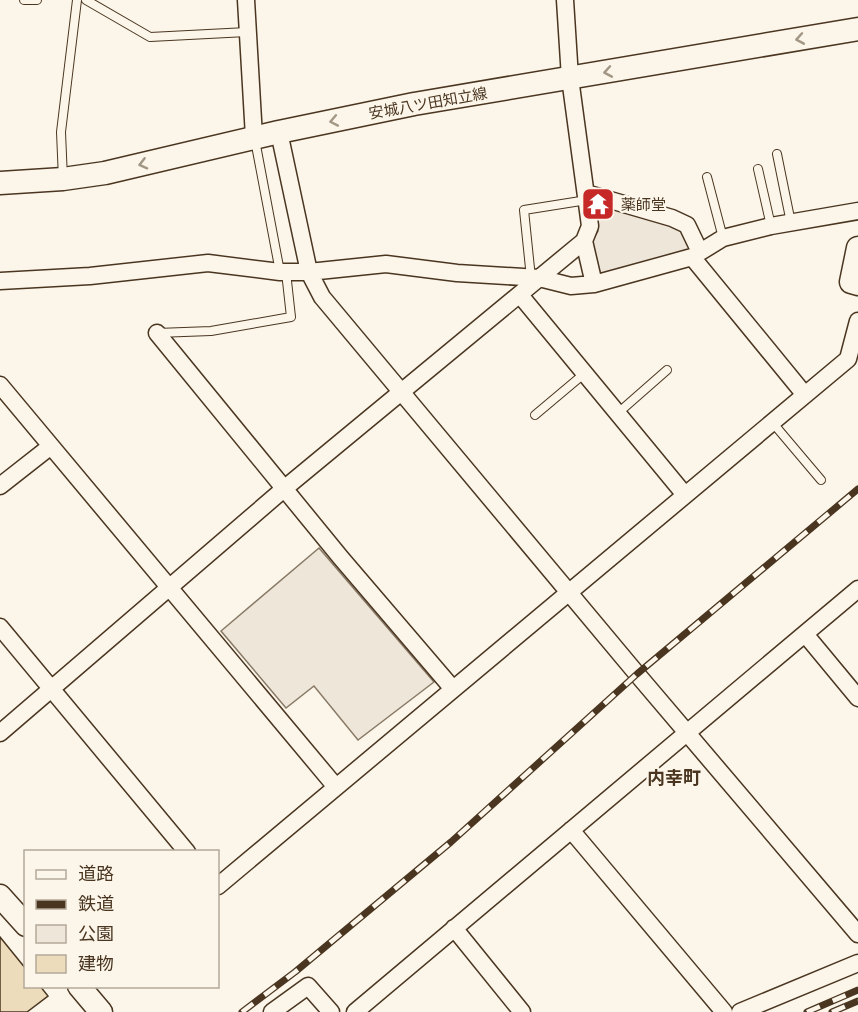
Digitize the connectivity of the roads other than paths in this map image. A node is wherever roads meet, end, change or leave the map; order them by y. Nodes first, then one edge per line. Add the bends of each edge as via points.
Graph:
1 (24, 0) edge
2 (37, 0) edge
3 (77, 0) edge
4 (86, 0) edge
5 (246, 0) edge
6 (565, 0) edge
7 (858, 29) edge
8 (247, 32) junction
9 (570, 78) junction
10 (279, 132) junction
11 (254, 137) junction
12 (777, 154) dead end
13 (758, 169) dead end
14 (708, 177) dead end
15 (63, 179) junction
16 (0, 183) edge
17 (587, 196) junction
18 (858, 211) edge
19 (791, 223) junction
20 (771, 226) junction
21 (723, 238) junction
22 (584, 241) junction
23 (858, 248) edge
24 (696, 255) junction
25 (283, 272) junction
26 (309, 272) junction
27 (535, 278) junction
28 (0, 281) edge
29 (594, 284) junction
30 (858, 285) edge
31 (520, 295) junction
32 (858, 321) edge
33 (156, 333) joint
34 (667, 370) dead end
35 (585, 373) junction
36 (0, 385) edge
37 (402, 392) junction
38 (805, 395) junction
39 (618, 413) junction
40 (535, 415) dead end
41 (772, 422) junction
42 (51, 446) junction
43 (820, 480) dead end
44 (0, 486) edge
45 (285, 488) junction
46 (685, 495) junction
47 (170, 588) junction
48 (858, 589) edge
49 (569, 592) junction
50 (0, 627) edge
51 (805, 634) junction
52 (453, 688) junction
53 (52, 690) junction
54 (858, 698) edge
55 (688, 732) junction
56 (0, 733) edge
57 (336, 787) junction
58 (571, 830) junction
59 (185, 850) edge
60 (219, 885) edge
61 (0, 896) edge
62 (24, 923) edge
63 (454, 928) junction
64 (858, 934) edge
65 (858, 963) edge
66 (87, 989) edge
67 (101, 1012) edge
68 (272, 1012) edge
69 (331, 1012) edge
70 (355, 1012) edge
71 (522, 1012) edge
72 (724, 1012) edge
73 (740, 1012) edge

1 - 2 lane
3 - 15 lane via 62,132
4 - 8 lane via 150,37
5 - 8 street
6 - 9 street
7 -> 9 main road, 安城八ツ田知立線
8 - 11 street
9 -> 10 main road, 安城八ツ田知立線
9 - 17 street
10 - 11 main road, 安城八ツ田知立線
10 - 26 street
11 -> 15 main road, 安城八ツ田知立線 via 105,173
11 - 25 lane
12 - 19 lane
13 - 20 lane
14 - 21 lane
15 - 16 main road, 安城八ツ田知立線
17 - 22 street via 590,226
17 - 24 street via 687,225
17 - 27 lane via 524,210
18 - 19 street
19 - 20 street
20 - 21 street
21 - 24 street
22 - 27 street
22 - 29 street
23 - 30 main road via 851,282
24 - 29 street
24 - 38 street
25 - 26 street
25 - 28 street via 208,263
25 - 33 lane via 291,317 211,331
26 - 27 street via 386,264
26 - 37 street via 322,297
27 - 29 street via 571,286
27 - 31 street
31 - 35 street
31 - 37 street
32 - 38 street via 848,359
33 - 45 street
34 - 39 lane
35 - 39 street
35 - 40 lane
36 - 42 street
37 - 45 street
37 - 49 street
38 - 41 street
39 - 46 street
41 - 43 lane
41 - 46 street
42 - 44 street
42 - 47 street
45 - 47 street
45 - 52 street
46 - 49 street
47 - 53 street
47 - 57 street
48 - 51 street
49 - 52 street
49 - 55 street
50 - 53 street
51 - 54 street
51 - 55 street
52 - 57 street
53 - 56 street
53 - 59 street
55 - 58 street
55 - 64 street
57 - 60 street
58 - 63 street
58 - 72 street
61 - 62 main road
63 - 70 street
63 - 71 street
65 - 73 street
66 - 67 main road
68 - 69 street via 308,986

